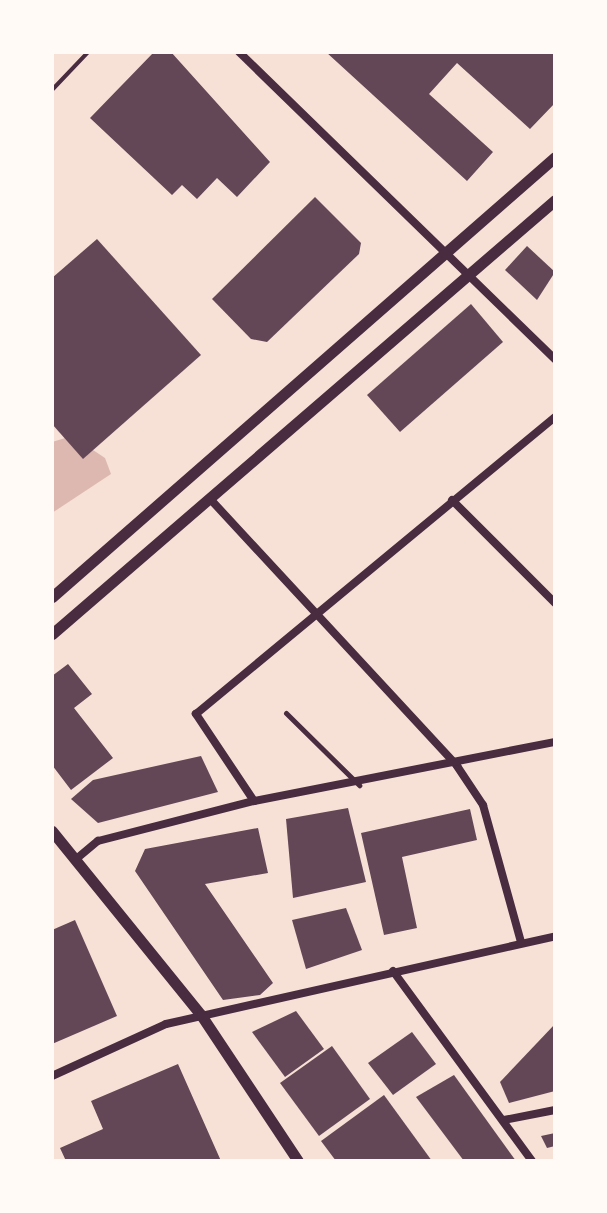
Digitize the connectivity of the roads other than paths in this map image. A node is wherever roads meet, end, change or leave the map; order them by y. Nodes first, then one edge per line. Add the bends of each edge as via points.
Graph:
1 (239, 52) edge
2 (555, 157) edge
3 (555, 200) edge
4 (446, 255) junction
5 (470, 276) junction
6 (555, 359) edge
7 (555, 417) edge
8 (452, 500) junction
9 (212, 501) junction
10 (52, 597) edge
11 (555, 603) edge
12 (316, 613) junction
13 (52, 634) edge
14 (286, 713) dead end
15 (555, 742) edge
16 (457, 766) junction
17 (359, 785) junction
18 (254, 801) junction
19 (52, 831) edge
20 (75, 860) junction
21 (555, 936) edge
22 (521, 942) junction
23 (393, 971) junction
24 (201, 1015) junction
25 (52, 1076) edge
26 (555, 1110) edge
27 (504, 1120) junction
28 (298, 1161) edge
29 (532, 1161) edge

1 - 4 street
2 - 4 street
3 - 5 street
4 - 5 street
4 - 10 street
5 - 6 street
5 - 9 street
7 - 8 street
8 - 11 street
8 - 12 street
9 - 12 street
9 - 13 street
12 - 16 street
12 - 18 street via 196,714
14 - 17 lane
15 - 16 street
16 - 17 street
16 - 22 street via 483,805
17 - 18 street
18 - 20 street via 98,841
19 - 20 street
20 - 24 street
21 - 22 street
22 - 23 street
23 - 24 street
23 - 27 street
24 - 25 street
24 - 28 street
26 - 27 street
27 - 29 street

